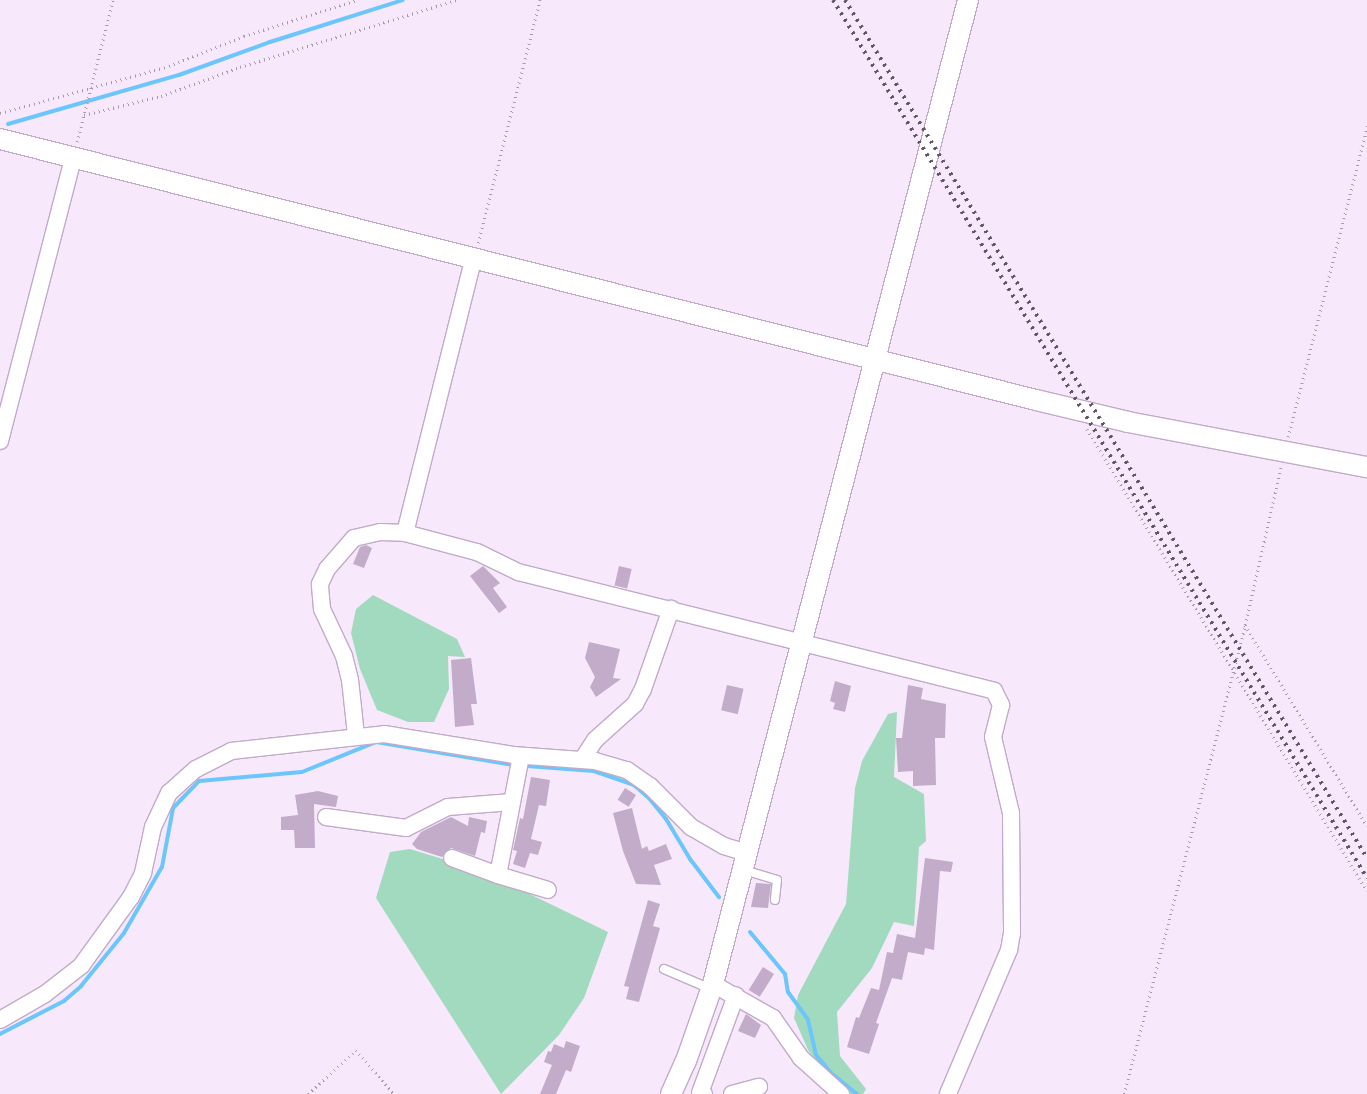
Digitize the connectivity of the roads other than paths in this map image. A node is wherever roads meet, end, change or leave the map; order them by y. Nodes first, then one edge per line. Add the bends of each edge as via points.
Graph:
1 (968, 0) edge
2 (0, 139) edge
3 (73, 158) junction
4 (473, 260) junction
5 (876, 361) junction
6 (0, 442) edge
7 (1367, 467) edge
8 (405, 533) junction
9 (671, 609) junction
10 (802, 643) junction
11 (356, 735) junction
12 (521, 756) junction
13 (582, 760) junction
14 (512, 802) junction
15 (326, 817) dead end
16 (452, 858) dead end
17 (744, 861) junction
18 (498, 875) junction
19 (548, 890) dead end
20 (775, 900) dead end
21 (664, 969) dead end
22 (712, 986) junction
23 (736, 996) junction
24 (20, 1007) junction
25 (0, 1009) edge
26 (0, 1020) edge
27 (759, 1088) dead end
28 (673, 1090) edge
29 (702, 1094) edge
30 (732, 1094) edge
31 (841, 1094) edge
32 (948, 1094) edge

1 - 5 street
2 - 3 street
3 - 4 street
3 - 6 street
4 - 5 street
4 - 8 street
5 - 7 street via 1128,422
5 - 10 street
8 - 9 street via 477,552 518,572
8 - 11 street via 380,532 354,538 327,569 320,584 322,609 344,656 350,680
9 - 10 street
9 - 13 street via 644,689 635,704 594,740
10 - 17 street
10 - 32 street via 994,691 1000,699 993,737 1011,813 1012,933 1009,950
11 - 12 street via 384,734
11 - 24 street via 231,751 184,777 160,807 143,873 125,905 81,966 45,994
12 - 13 street
12 - 14 street
13 - 17 street via 627,770 650,786 691,827
14 - 15 street via 448,807 406,828
14 - 18 street
16 - 18 street
17 - 20 lane via 776,880
17 - 22 street
18 - 19 street
21 - 22 lane
22 - 23 street
22 - 28 street
23 - 29 street
23 - 31 street via 773,1018 801,1058
24 - 25 street
24 - 26 street
27 - 30 street
28 - 29 street

